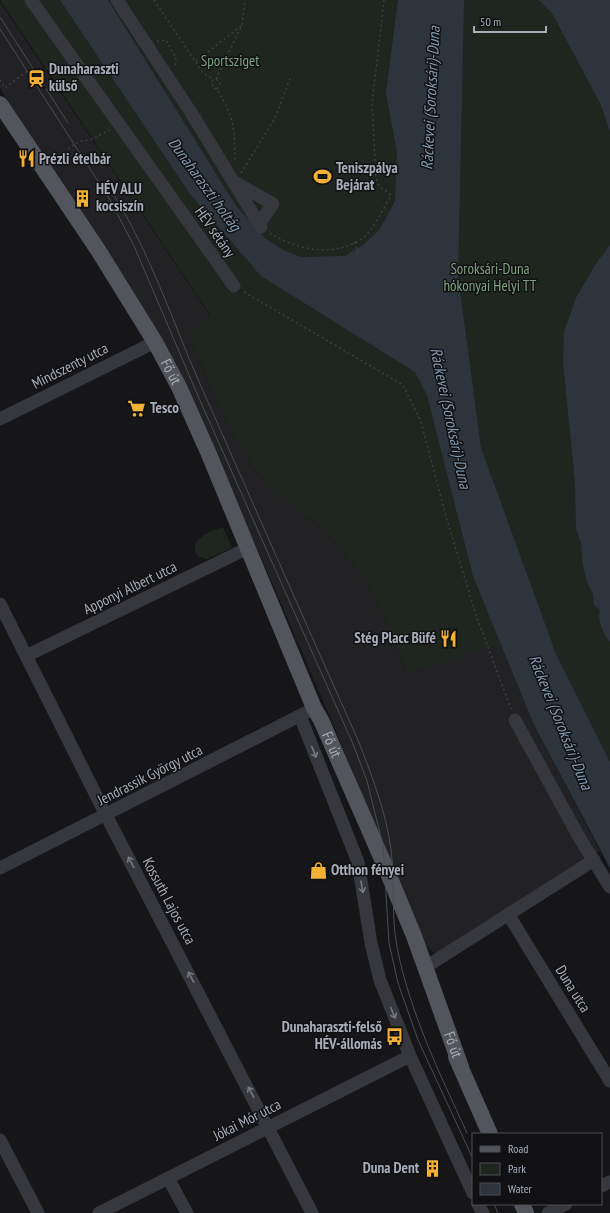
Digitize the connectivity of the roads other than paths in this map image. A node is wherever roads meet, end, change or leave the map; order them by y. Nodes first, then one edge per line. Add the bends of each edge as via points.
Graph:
1 (31, 0) edge
2 (117, 0) edge
3 (0, 104) edge
4 (235, 183) junction
5 (234, 286) road end
6 (155, 342) junction
7 (0, 419) edge
8 (248, 548) junction
9 (0, 604) edge
10 (26, 656) junction
11 (307, 712) junction
12 (515, 720) road end
13 (106, 815) junction
14 (594, 860) junction
15 (0, 868) edge
16 (610, 887) edge
17 (508, 914) junction
18 (424, 968) junction
19 (410, 1056) junction
20 (461, 1067) junction
21 (610, 1081) edge
22 (269, 1127) junction
23 (490, 1133) edge
24 (0, 1140) edge
25 (168, 1178) junction
26 (472, 1190) edge
27 (564, 1205) edge
28 (38, 1213) edge
29 (99, 1213) edge
30 (187, 1213) edge
31 (312, 1213) edge
32 (548, 1213) edge

1 - 5 street, HÉV sétány
2 - 4 street
3 - 6 main road, Fő út via 98,250
4 - 4 street via 260,226 273,204
6 - 7 street, Mindszenty utca
6 - 8 main road, Fő út via 186,402
8 - 10 street, Apponyi Albert utca
8 - 11 main road, Fő út
9 - 10 street, Kossuth Lajos utca
10 - 13 street, Kossuth Lajos utca
11 - 13 street, Jendrassik György utca
11 - 18 main road, Fő út via 321,720 385,866 414,936
11 -> 19 street, Fő út via 358,862 371,943 380,980
11 - 20 main road, Fő út via 317,722 393,901 419,972
12 - 14 street
13 - 15 street, Jendrassik György utca
22 -> 13 street, Kossuth Lajos utca
14 - 16 street
14 - 17 street
17 - 18 street
17 - 21 street, Duna utca
18 - 20 main road, Fő út
19 - 22 street, Jókai Mór utca
19 - 26 street, Fő út
20 - 23 main road
22 - 25 street, Jókai Mór utca
22 - 31 street, Kossuth Lajos utca
24 - 28 street
25 - 29 street, Jókai Mór utca
25 - 30 street
27 - 32 street

